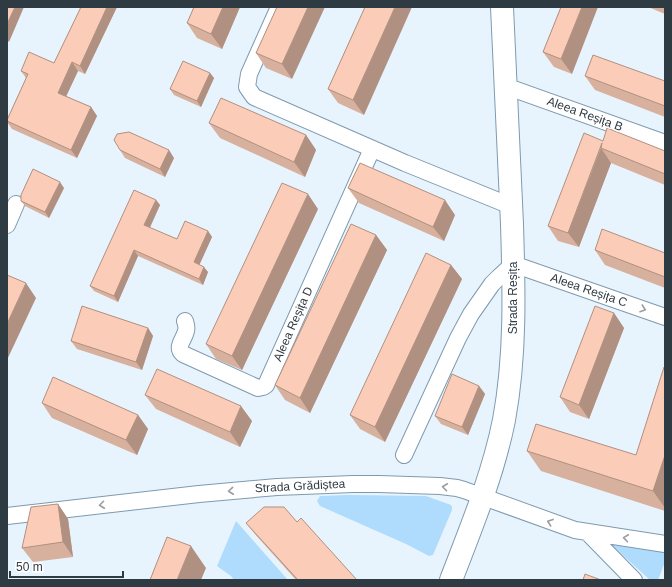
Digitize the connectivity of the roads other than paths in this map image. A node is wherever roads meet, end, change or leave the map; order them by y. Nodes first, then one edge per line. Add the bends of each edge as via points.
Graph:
1 (279, 7) edge
2 (502, 7) edge
3 (506, 86) junction
4 (665, 143) edge
5 (372, 149) junction
6 (16, 204) dead end
7 (511, 206) junction
8 (7, 225) edge
9 (513, 264) junction
10 (665, 317) edge
11 (185, 321) dead end
12 (404, 455) dead end
13 (483, 497) junction
14 (7, 516) edge
15 (588, 533) junction
16 (665, 544) edge
17 (451, 580) edge
18 (634, 580) edge

1 - 5 street via 249,74 247,87 254,97
2 - 3 street, Strada Reșița
3 - 4 street, Aleea Reșița B
3 - 7 street, Strada Reșița
5 - 7 street
5 - 11 street, Aleea Reșița D via 263,388 180,352 179,347 186,330
6 - 8 street
7 - 9 street, Strada Reșița
9 -> 10 street, Aleea Reșița C
9 - 12 street via 492,284 471,314
9 - 13 street, Strada Reșița via 513,332 507,397 500,440
13 -> 14 street, Strada Grădiștea via 457,488 440,486 317,485 235,490
15 -> 13 street, Strada Grădiștea
13 - 17 street, Strada Reșița
16 -> 15 street, Strada Grădiștea
15 - 18 street

